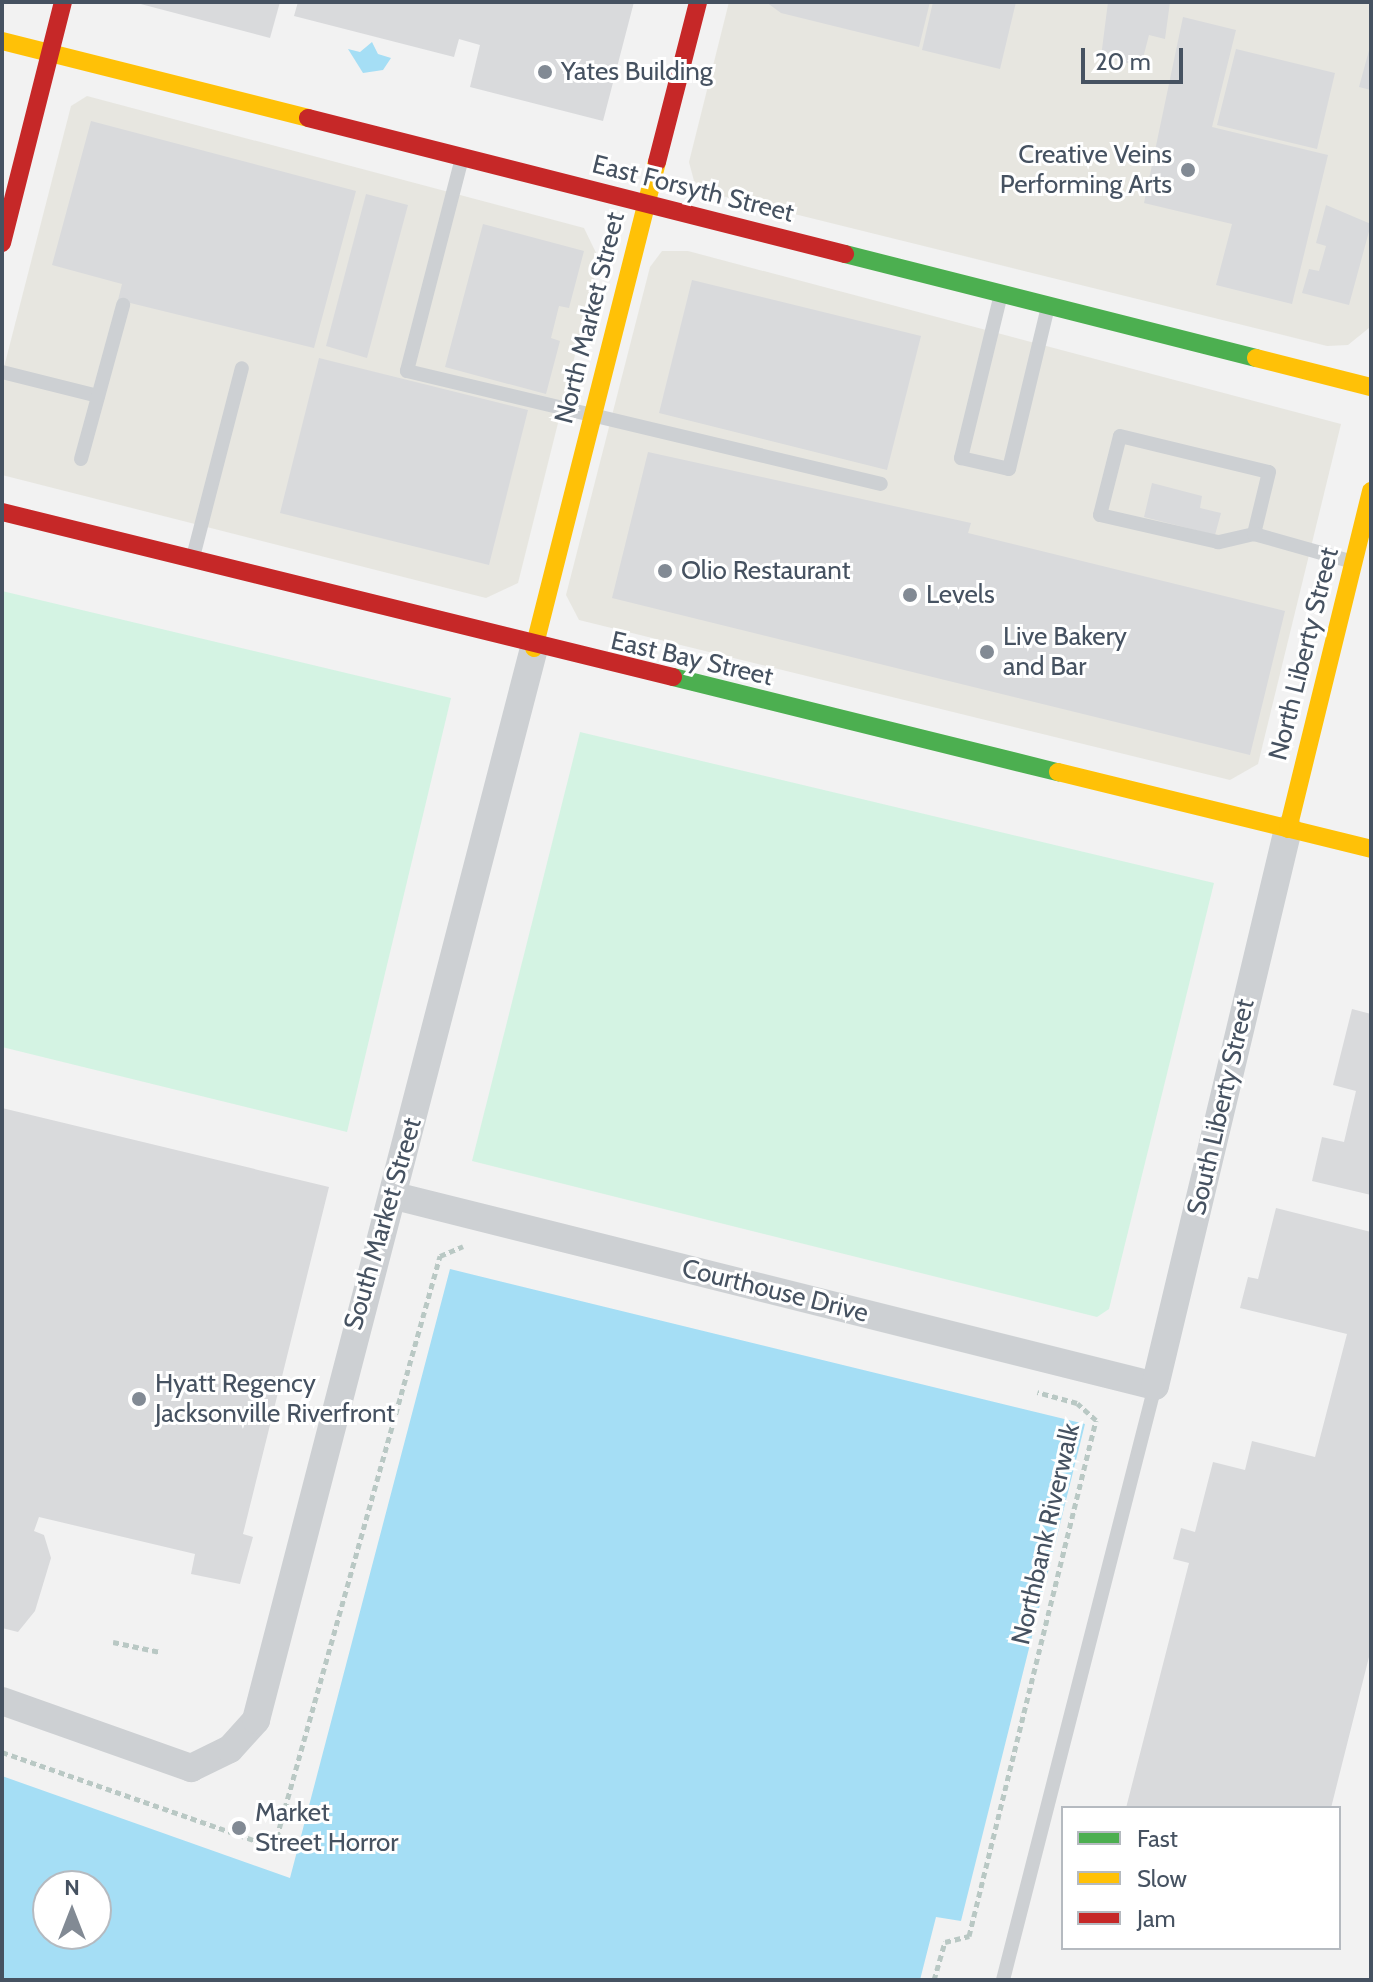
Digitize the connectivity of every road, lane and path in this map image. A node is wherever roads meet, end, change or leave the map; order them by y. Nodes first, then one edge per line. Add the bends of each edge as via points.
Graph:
1 (63, 2) edge
2 (698, 2) edge
3 (2, 41) edge
4 (50, 54) junction
5 (462, 158) junction
6 (646, 204) junction
7 (2, 243) edge
8 (1001, 294) junction
9 (123, 305) dead end
10 (1048, 306) junction
11 (242, 368) dead end
12 (2, 372) edge
13 (1371, 387) edge
14 (98, 396) junction
15 (591, 418) junction
16 (81, 459) dead end
17 (881, 484) dead end
18 (1371, 491) edge
19 (2, 512) edge
20 (1254, 534) junction
21 (192, 561) junction
22 (1353, 562) junction
23 (534, 648) junction
24 (1288, 829) junction
25 (1371, 849) edge
26 (395, 1196) junction
27 (471, 1242) dead end
28 (440, 1256) dead end
29 (1155, 1386) junction
30 (1032, 1391) dead end
31 (113, 1642) dead end
32 (160, 1652) dead end
33 (2, 1701) edge
34 (934, 1980) edge
35 (1003, 1980) edge

1 - 4 street
2 - 6 street, North Market Street
3 - 4 street, East Forsyth Street
4 - 5 street, East Forsyth Street
4 - 7 street
5 - 6 street, East Forsyth Street
5 - 15 lane via 407,371
6 - 8 street, East Forsyth Street
6 - 15 street, North Market Street
8 - 10 street, East Forsyth Street
8 - 10 lane via 961,458 1009,469
9 - 14 lane
10 - 13 street, East Forsyth Street
11 - 21 lane
12 - 14 lane
14 - 16 lane
15 - 17 lane
15 - 23 street, North Market Street
18 - 22 street, North Liberty Street
19 - 21 street, East Bay Street
20 - 20 lane via 1218,542 1100,515 1120,436 1269,472
20 - 22 lane
21 - 23 street, East Bay Street
22 - 24 street, North Liberty Street
23 - 24 street, East Bay Street
23 - 26 street, South Market Street
24 - 25 street, East Bay Street
24 - 29 street, South Liberty Street
26 - 29 street, Courthouse Drive
26 - 33 street, South Market Street via 362,1294 256,1720 230,1749 191,1768
27 - 28 path
29 - 35 lane
30 - 34 path, Northbank Riverwalk via 1077,1403 1096,1420 969,1936 945,1942
31 - 32 path

